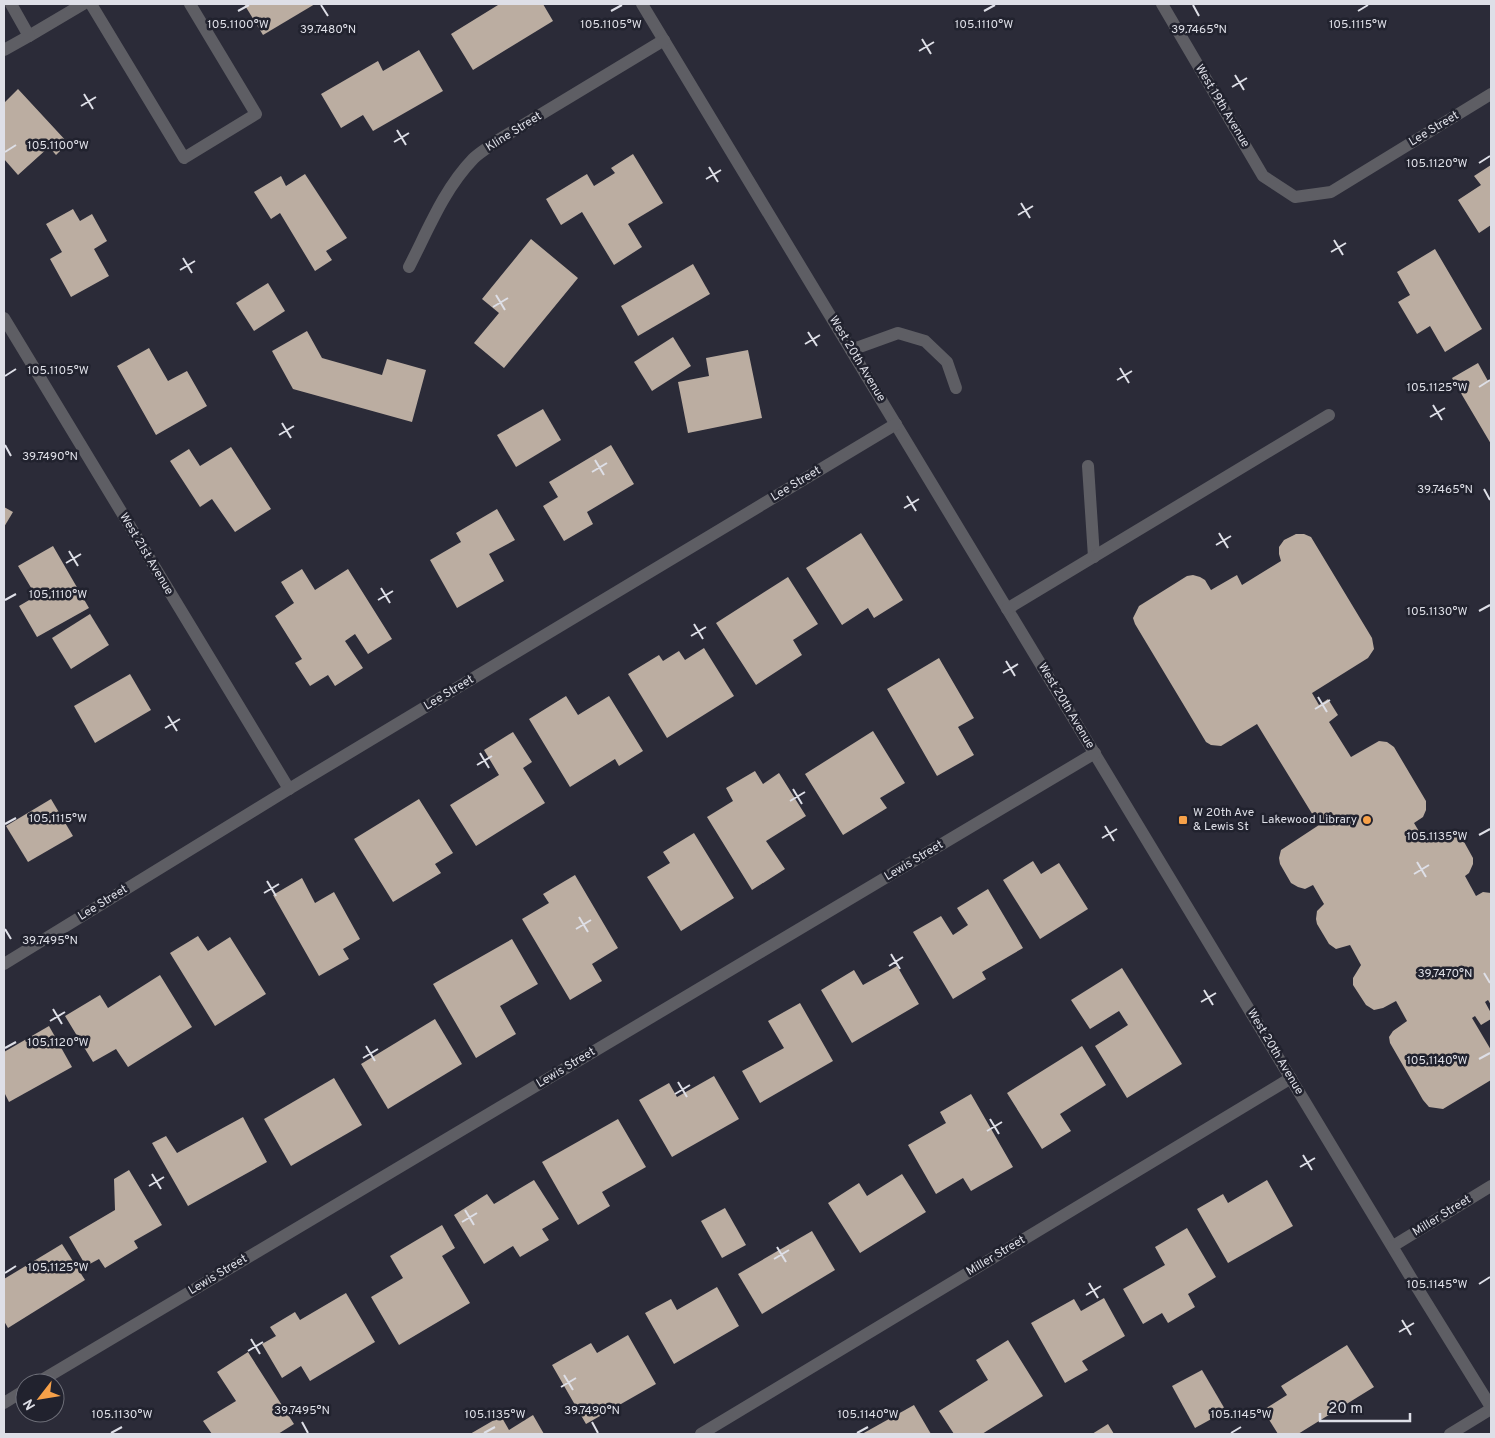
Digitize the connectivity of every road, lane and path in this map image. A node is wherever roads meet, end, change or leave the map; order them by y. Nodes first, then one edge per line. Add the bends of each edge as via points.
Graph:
1 (11, 4) edge
2 (83, 4) edge
3 (90, 4) edge
4 (190, 4) edge
5 (642, 4) edge
6 (1162, 4) edge
7 (29, 36) junction
8 (664, 40) junction
9 (4, 50) edge
10 (1491, 94) edge
11 (1295, 197) joint
12 (409, 267) dead end
13 (4, 318) edge
14 (851, 350) junction
15 (956, 388) dead end
16 (1330, 415) dead end
17 (896, 424) junction
18 (1088, 466) dead end
19 (1094, 557) junction
20 (1007, 609) junction
21 (1095, 753) junction
22 (289, 789) junction
23 (4, 964) edge
24 (1291, 1078) junction
25 (1491, 1186) edge
26 (1393, 1246) junction
27 (54, 1373) edge
28 (15, 1396) edge
29 (4, 1403) edge
30 (1491, 1408) edge
31 (701, 1434) edge
32 (1450, 1434) edge

1 - 7 street
2 - 7 street
3 - 4 street via 184,158 256,114
5 - 8 street, West 20th Avenue
6 - 11 street, West 19th Avenue via 1263,176
7 - 9 street
8 - 12 street, Kline Street via 474,157 448,191
8 - 14 street, West 20th Avenue
10 - 11 street, Lee Street via 1330,192
13 - 22 street, West 21st Avenue
14 - 15 street via 898,333 925,341 947,362
14 - 17 street, West 20th Avenue
16 - 19 street
17 - 20 street, West 20th Avenue
17 - 22 street, Lee Street
18 - 19 street
19 - 20 street
20 - 21 street, West 20th Avenue
21 - 24 street, West 20th Avenue
21 - 27 street, Lewis Street
22 - 23 street, Lee Street
24 - 26 street, West 20th Avenue
24 - 31 street, Miller Street
25 - 26 street, Miller Street
26 - 30 street, West 20th Avenue
28 - 29 street
30 - 32 street

